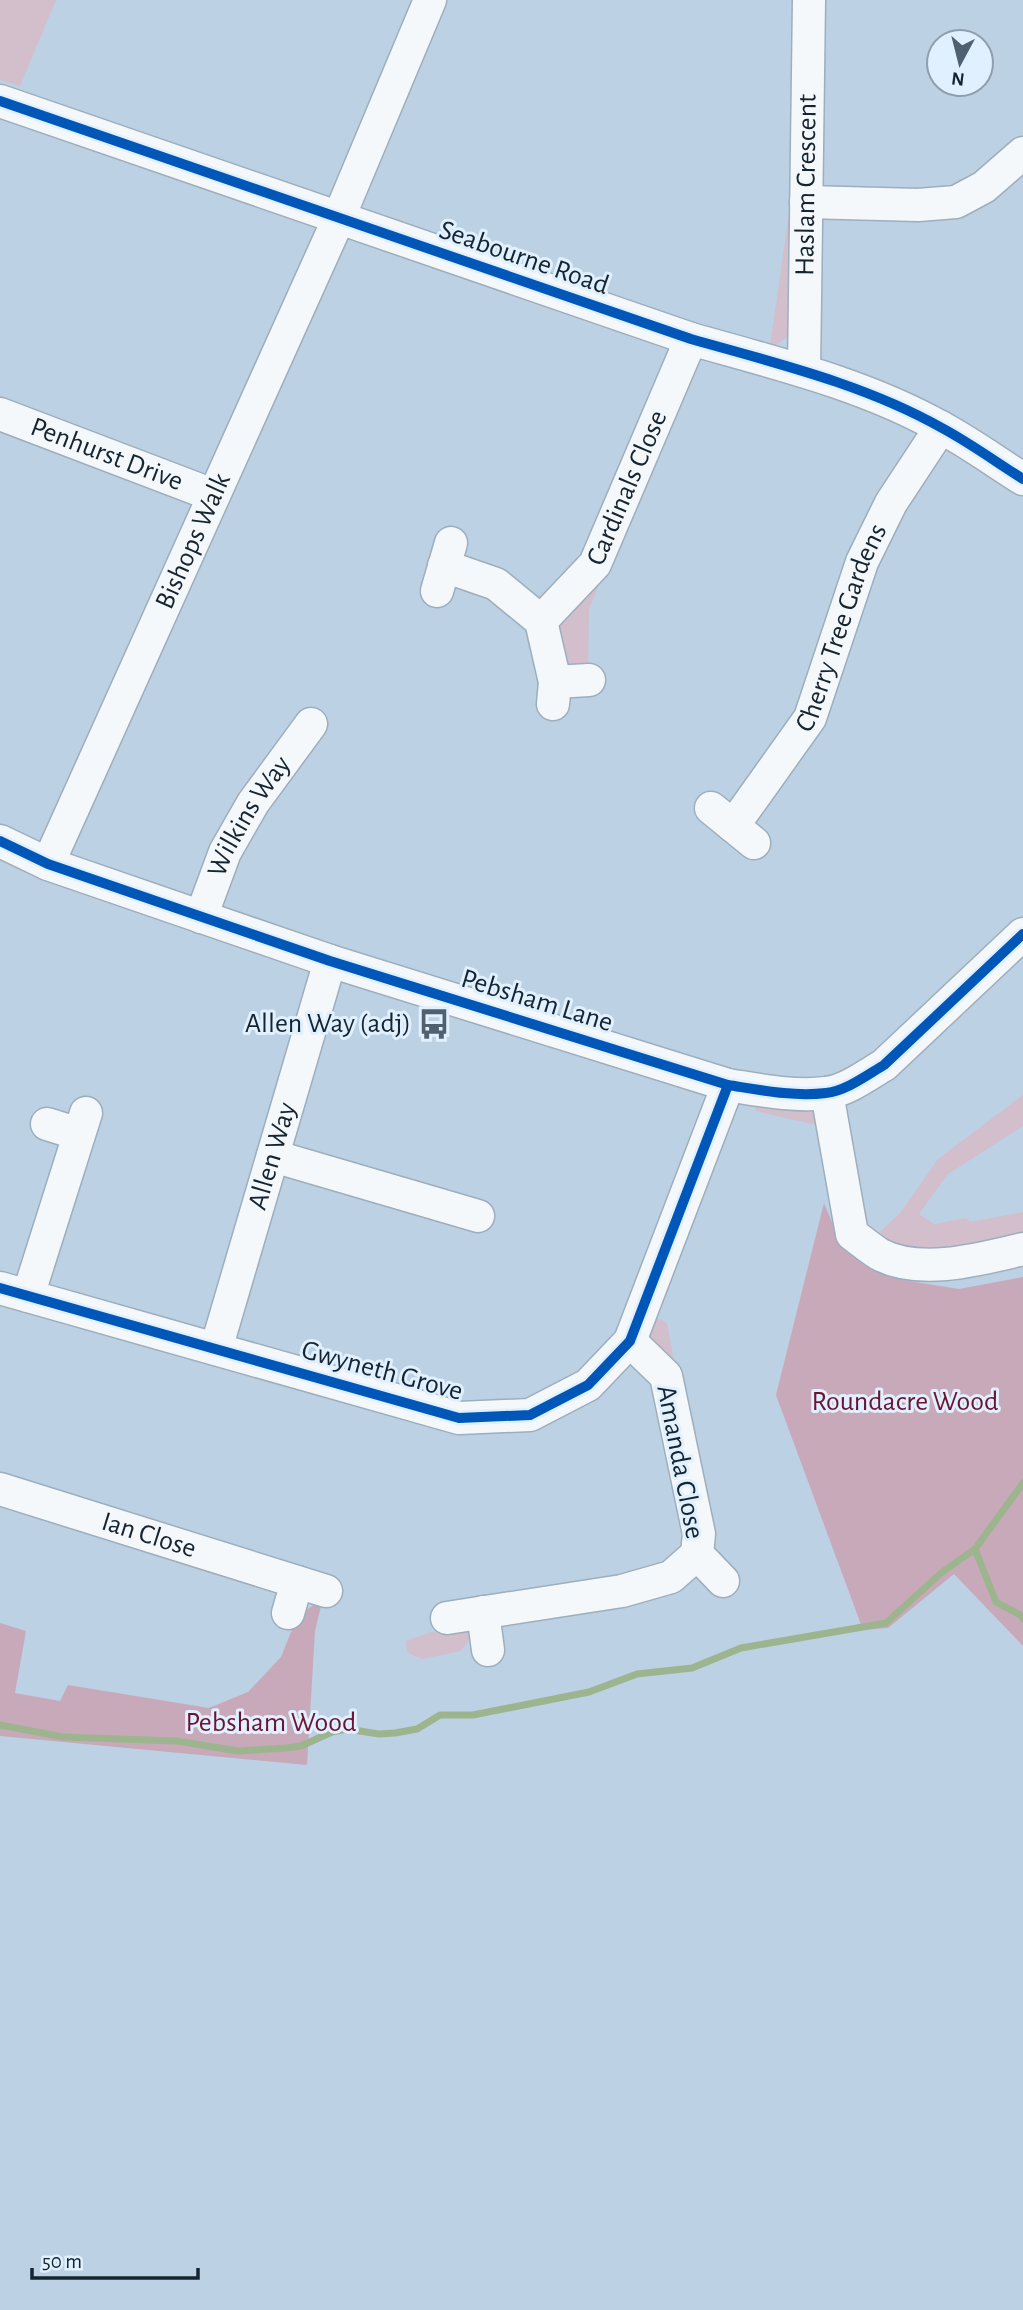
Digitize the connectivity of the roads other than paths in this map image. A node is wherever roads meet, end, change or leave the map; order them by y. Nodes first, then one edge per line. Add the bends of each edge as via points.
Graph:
1 (430, 0) edge
2 (809, 0) edge
3 (0, 101) edge
4 (1023, 153) edge
5 (806, 202) junction
6 (337, 218) junction
7 (691, 339) junction
8 (804, 371) junction
9 (0, 414) edge
10 (941, 427) junction
11 (1023, 479) edge
12 (213, 495) junction
13 (444, 567) dead end
14 (541, 621) junction
15 (589, 680) dead end
16 (309, 723) dead end
17 (732, 826) dead end
18 (0, 841) edge
19 (48, 864) junction
20 (201, 917) junction
21 (1023, 934) edge
22 (330, 961) junction
23 (729, 1085) junction
24 (827, 1093) junction
25 (47, 1124) dead end
26 (273, 1156) junction
27 (459, 1218) dead end
28 (1023, 1249) edge
29 (14, 1292) edge
30 (631, 1341) junction
31 (216, 1349) junction
32 (0, 1489) edge
33 (697, 1554) junction
34 (723, 1581) dead end
35 (297, 1582) junction
36 (327, 1591) dead end
37 (483, 1612) junction
38 (288, 1613) dead end
39 (447, 1618) dead end
40 (488, 1650) dead end

1 - 6 street
2 - 5 street, Haslam Crescent
3 - 6 street, Seabourne Road
4 - 5 street via 985,187 956,202
5 - 8 street, Haslam Crescent
6 - 7 street, Seabourne Road
6 - 12 street, Bishops Walk
7 - 8 street, Seabourne Road
7 - 14 street, Cardinals Close via 595,564
8 - 10 street, Seabourne Road via 875,396
9 - 12 street, Penhurst Drive
10 - 11 street, Seabourne Road
10 - 17 street, Cherry Tree Gardens via 891,503 862,562 810,718
12 - 19 street, Bishops Walk
13 - 14 street via 496,584
14 - 15 street via 554,693
16 - 20 street, Wilkins Way via 225,852
18 - 19 street, Pebsham Lane
19 - 20 street, Pebsham Lane
20 - 22 street, Pebsham Lane
21 - 24 street, Pebsham Lane via 884,1065
22 - 23 street, Pebsham Lane
22 - 26 street, Allen Way
23 - 24 street, Pebsham Lane via 778,1093
23 - 30 street, Gwyneth Grove
24 - 28 street via 852,1234 880,1255 908,1263 960,1264
25 - 29 street via 82,1123
26 - 27 street
26 - 31 street, Allen Way
29 - 31 street, Gwyneth Grove
30 - 31 street, Gwyneth Grove via 588,1384 530,1415 458,1418
30 - 33 street, Amanda Close via 666,1376 699,1534
32 - 35 street, Ian Close
33 - 34 street, Amanda Close
33 - 37 street, Amanda Close via 671,1577
35 - 36 street, Ian Close
35 - 38 street
37 - 39 street, Amanda Close
37 - 40 street

